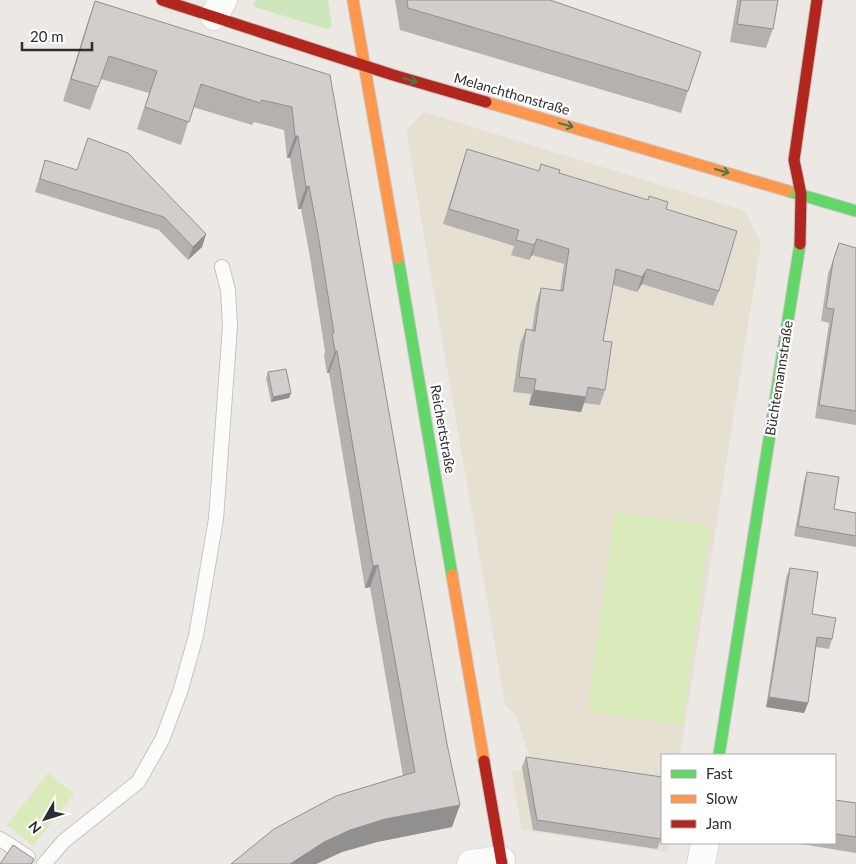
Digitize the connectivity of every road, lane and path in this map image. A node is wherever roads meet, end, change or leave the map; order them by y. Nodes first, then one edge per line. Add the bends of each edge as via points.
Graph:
1 (162, 0) edge
2 (353, 0) edge
3 (817, 0) edge
4 (219, 8) edge
5 (364, 65) junction
6 (801, 194) junction
7 (856, 211) edge
8 (222, 267) dead end
9 (718, 754) edge
10 (0, 839) edge
11 (502, 862) edge
12 (39, 864) edge
13 (44, 864) edge
14 (471, 864) edge

1 - 4 street, Melanchthonstraße
2 - 5 street, Reichertstraße
3 - 6 street, Büchtemannstraße via 794,160
4 - 5 street, Melanchthonstraße
5 -> 6 street, Melanchthonstraße
5 - 11 street, Reichertstraße
6 - 7 street, Melanchthonstraße
6 - 9 street, Büchtemannstraße via 798,257
8 - 13 lane via 228,290 230,326 216,519 196,636 180,692 162,740 138,782 64,841
10 - 12 lane
11 - 14 street

